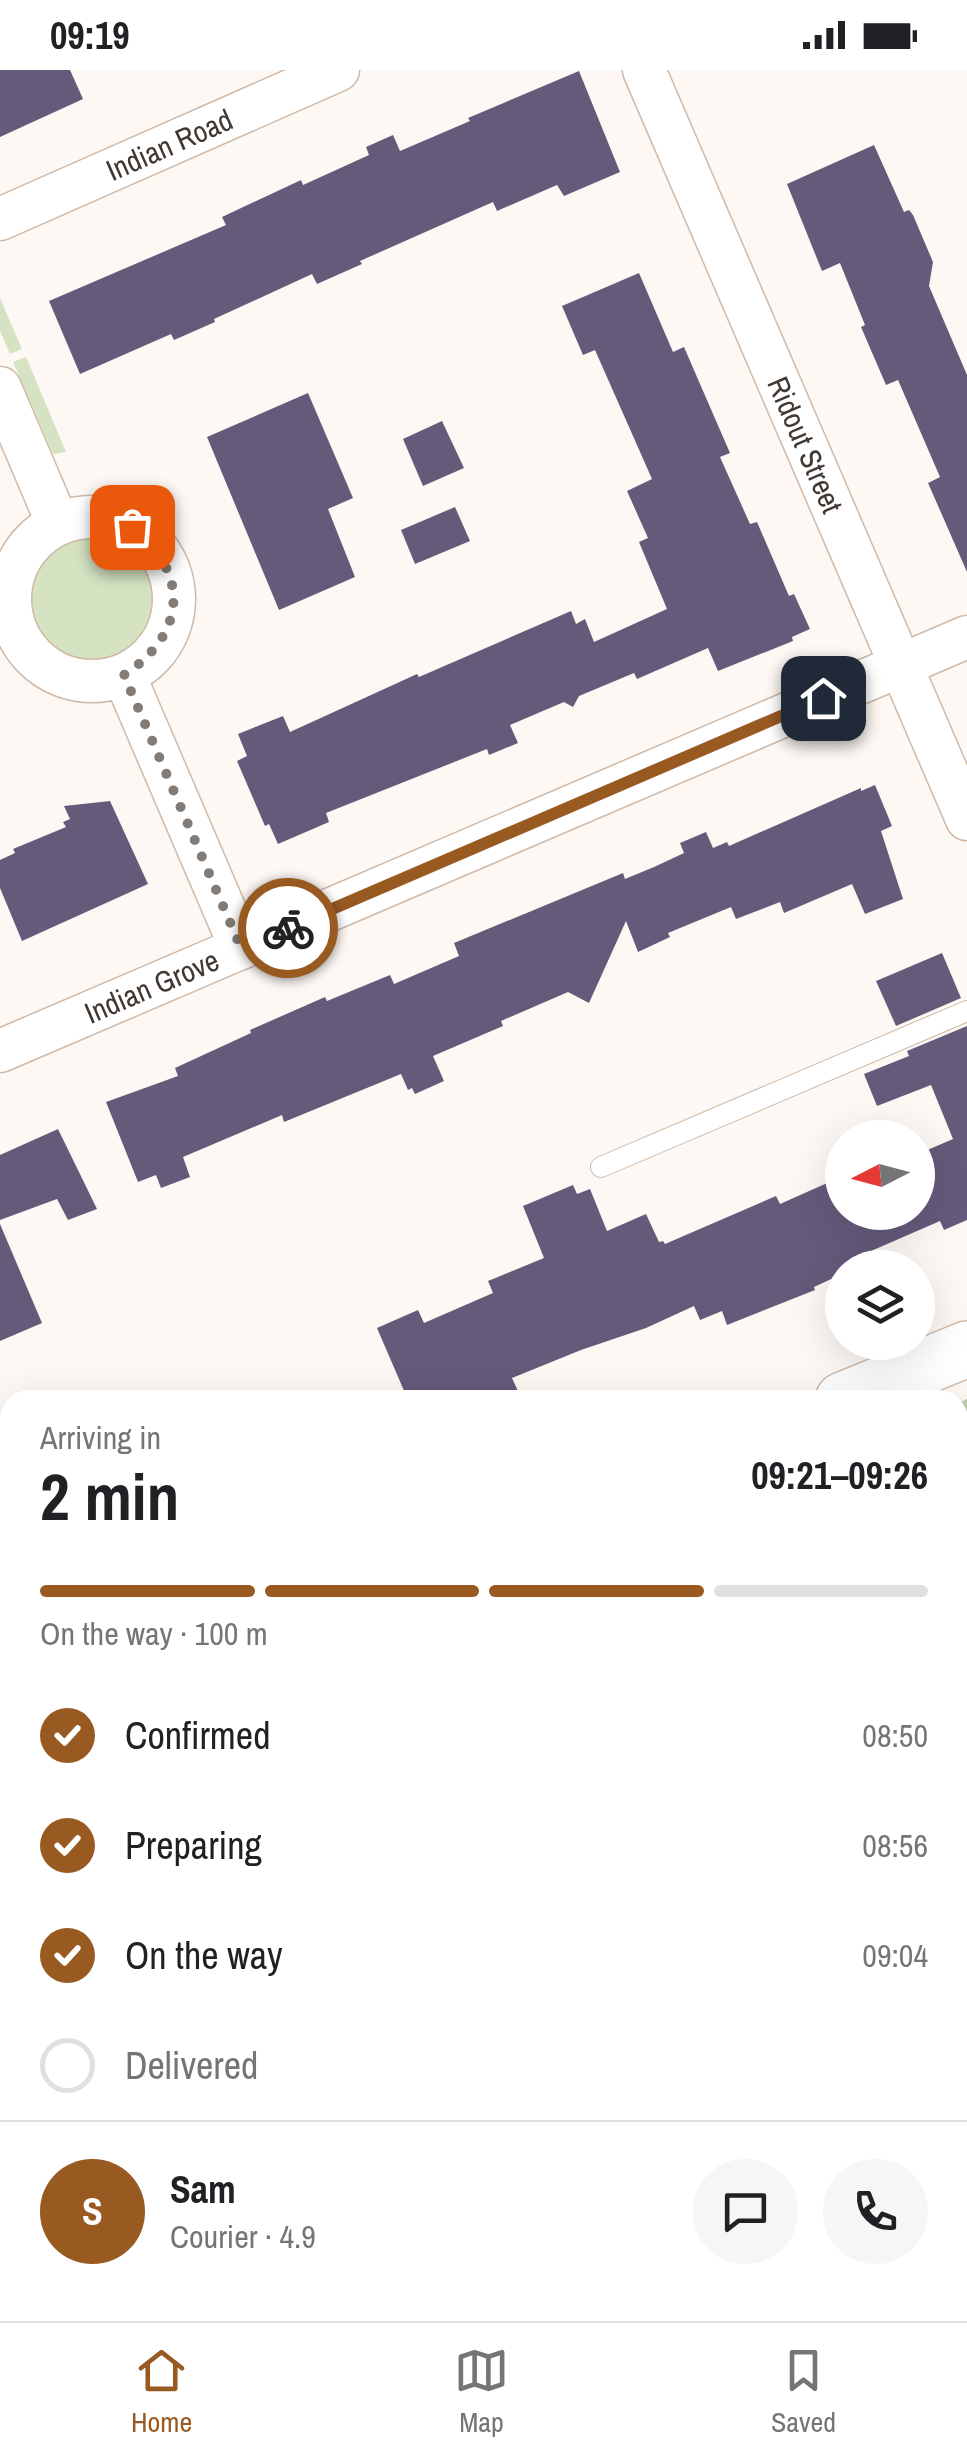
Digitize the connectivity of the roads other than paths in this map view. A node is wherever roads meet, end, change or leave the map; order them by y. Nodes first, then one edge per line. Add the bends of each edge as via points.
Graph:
1 (338, 70) edge
2 (644, 70) edge
3 (0, 219) edge
4 (0, 388) edge
5 (58, 524) junction
6 (967, 637) edge
7 (899, 666) junction
8 (124, 675) junction
9 (967, 819) edge
10 (241, 948) junction
11 (967, 1012) edge
12 (0, 1051) edge
13 (601, 1167) dead end
14 (967, 1349) edge
15 (867, 1390) edge

1 - 3 street, Indian Road
2 - 7 street, Ridout Street
4 - 5 street
5 - 8 street via 20,558 10,608 18,633 31,655 52,670 101,681
5 - 8 street via 108,518 132,527 166,564 174,590 164,639
6 - 7 street, Indian Grove
7 - 9 street, Ridout Street
7 - 10 street, Indian Grove
8 - 10 street
10 - 12 street, Indian Grove
11 - 13 lane
14 - 15 main road

